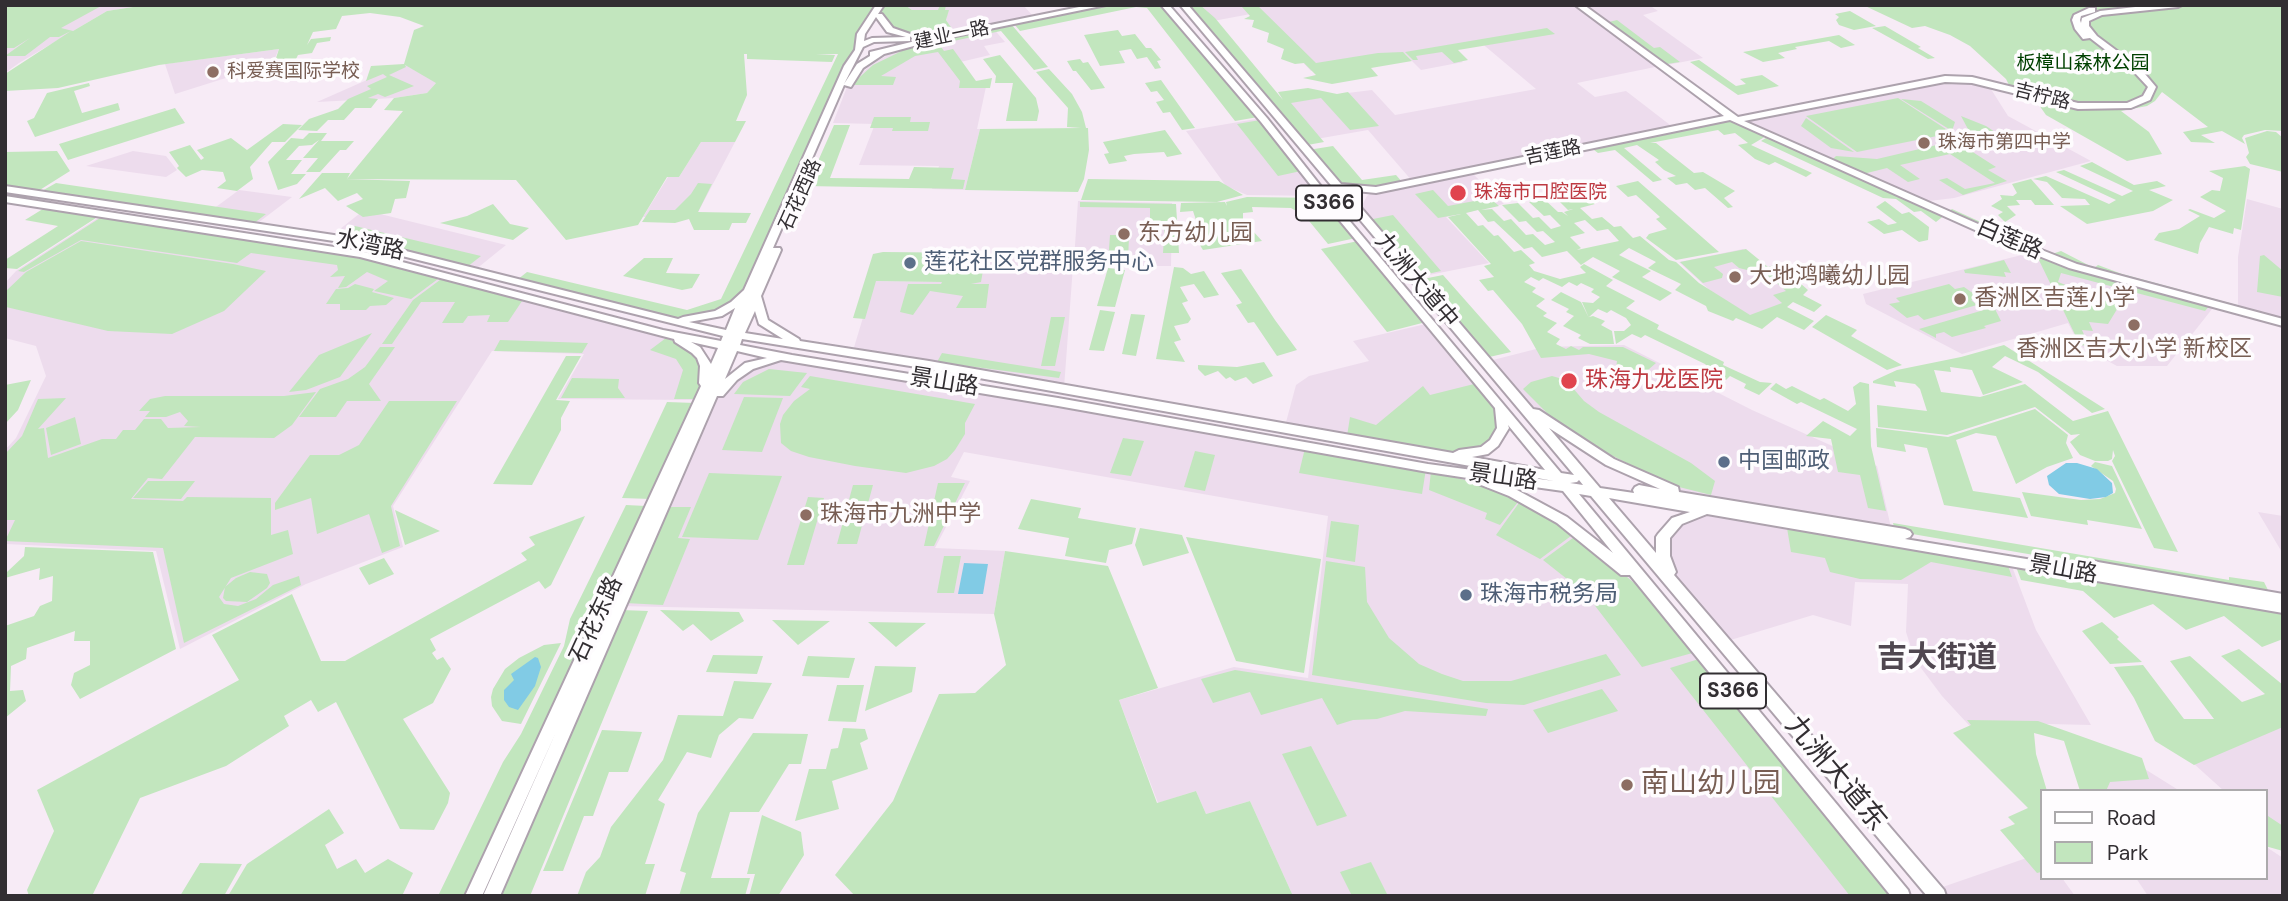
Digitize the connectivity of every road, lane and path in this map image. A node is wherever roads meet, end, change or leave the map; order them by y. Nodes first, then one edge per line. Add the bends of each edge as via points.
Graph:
1 (1086, 5) edge
2 (1102, 5) edge
3 (1165, 5) edge
4 (1184, 5) edge
5 (1578, 5) edge
6 (1584, 5) edge
7 (2140, 5) edge
8 (2178, 5) edge
9 (879, 10) edge
10 (928, 36) junction
11 (883, 41) junction
12 (913, 44) junction
13 (859, 48) junction
14 (882, 52) junction
15 (847, 87) junction
16 (1737, 118) junction
17 (1336, 186) junction
18 (5, 189) edge
19 (1376, 190) junction
20 (5, 198) edge
21 (1358, 213) junction
22 (205, 219) junction
23 (194, 227) junction
24 (754, 289) junction
25 (663, 319) junction
26 (2283, 323) edge
27 (663, 333) junction
28 (732, 341) junction
29 (822, 350) junction
30 (792, 359) junction
31 (1494, 399) junction
32 (1516, 399) junction
33 (705, 402) junction
34 (1426, 453) junction
35 (1428, 468) junction
36 (1561, 482) junction
37 (1591, 487) junction
38 (1718, 508) junction
39 (1676, 585) junction
40 (1656, 598) junction
41 (2283, 599) edge
42 (2283, 608) edge
43 (473, 896) edge
44 (491, 896) edge
45 (1902, 896) edge
46 (1938, 896) edge

1 - 10 main road, 建业一路
2 - 12 main road, 建业一路
3 - 31 main road, 九洲大道中 / S366
4 - 17 main road, 九洲大道中 / S366
5 - 16 main road, 白莲路
6 - 16 main road, 白莲路
7 - 16 main road, 吉柠路 via 2088,11 2076,19 2084,36 2141,82 2140,92 2122,102 2075,101 1973,76 1940,74
8 - 16 main road, 吉柠路 via 2100,13 2085,20 2094,38 2137,69 2152,87 2147,98 2128,106 2078,106 1972,80 1945,79
9 - 10 main road via 890,30
9 - 11 main road via 876,29
9 - 13 main road, 石花西路 via 860,34
10 - 11 main road, 建业一路
11 - 13 main road, 建业一路 via 868,41
11 - 14 main road via 890,46
12 - 14 main road, 建业一路
12 - 15 main road via 872,64
13 - 14 main road via 867,54
13 - 24 main road, 石花西路
14 - 15 main road, 石花西路 via 860,66
15 - 24 main road, 石花西路
16 - 19 main road, 吉莲路
16 - 26 main road, 白莲路 via 2060,261
17 - 19 main road
17 - 21 main road, 九洲大道中 / S366
18 - 22 main road, 水湾路
19 - 21 main road
20 - 23 main road, 水湾路
21 - 32 main road, 九洲大道中 / S366
22 - 23 main road
22 - 25 main road, 水湾路 via 354,241
23 - 27 main road, 水湾路 via 360,254
24 - 25 main road via 713,316
24 - 28 main road, 石花西路
24 - 29 main road via 761,318 771,329
25 - 28 main road, 水湾路
27 - 28 main road, 水湾路
27 - 33 main road via 702,357
28 - 29 main road, 景山路
28 - 30 main road, 景山路
28 - 33 main road, 石花东路
29 - 34 main road, 景山路
30 - 33 main road via 749,366
30 - 35 main road, 景山路
31 - 34 main road via 1503,428 1490,447 1472,454
31 - 36 main road, 九洲大道中 / S366
32 - 37 main road, 九洲大道中 / S366
32 - 38 main road via 1610,462
33 - 43 main road, 石花东路
33 - 44 main road, 石花东路
34 - 36 main road, 景山路
35 - 36 main road, 景山路
35 - 40 main road via 1490,483 1535,503 1590,540
36 - 37 main road, 景山路
36 - 40 main road, 九洲大道东 / S366
37 - 38 main road, 景山路
37 - 39 main road, 九洲大道东 / S366
38 - 39 main road via 1685,516 1663,537 1663,556
38 - 41 main road, 景山路
38 - 42 main road, 景山路
39 - 46 main road, 九洲大道东 / S366
40 - 45 main road, 九洲大道东 / S366

